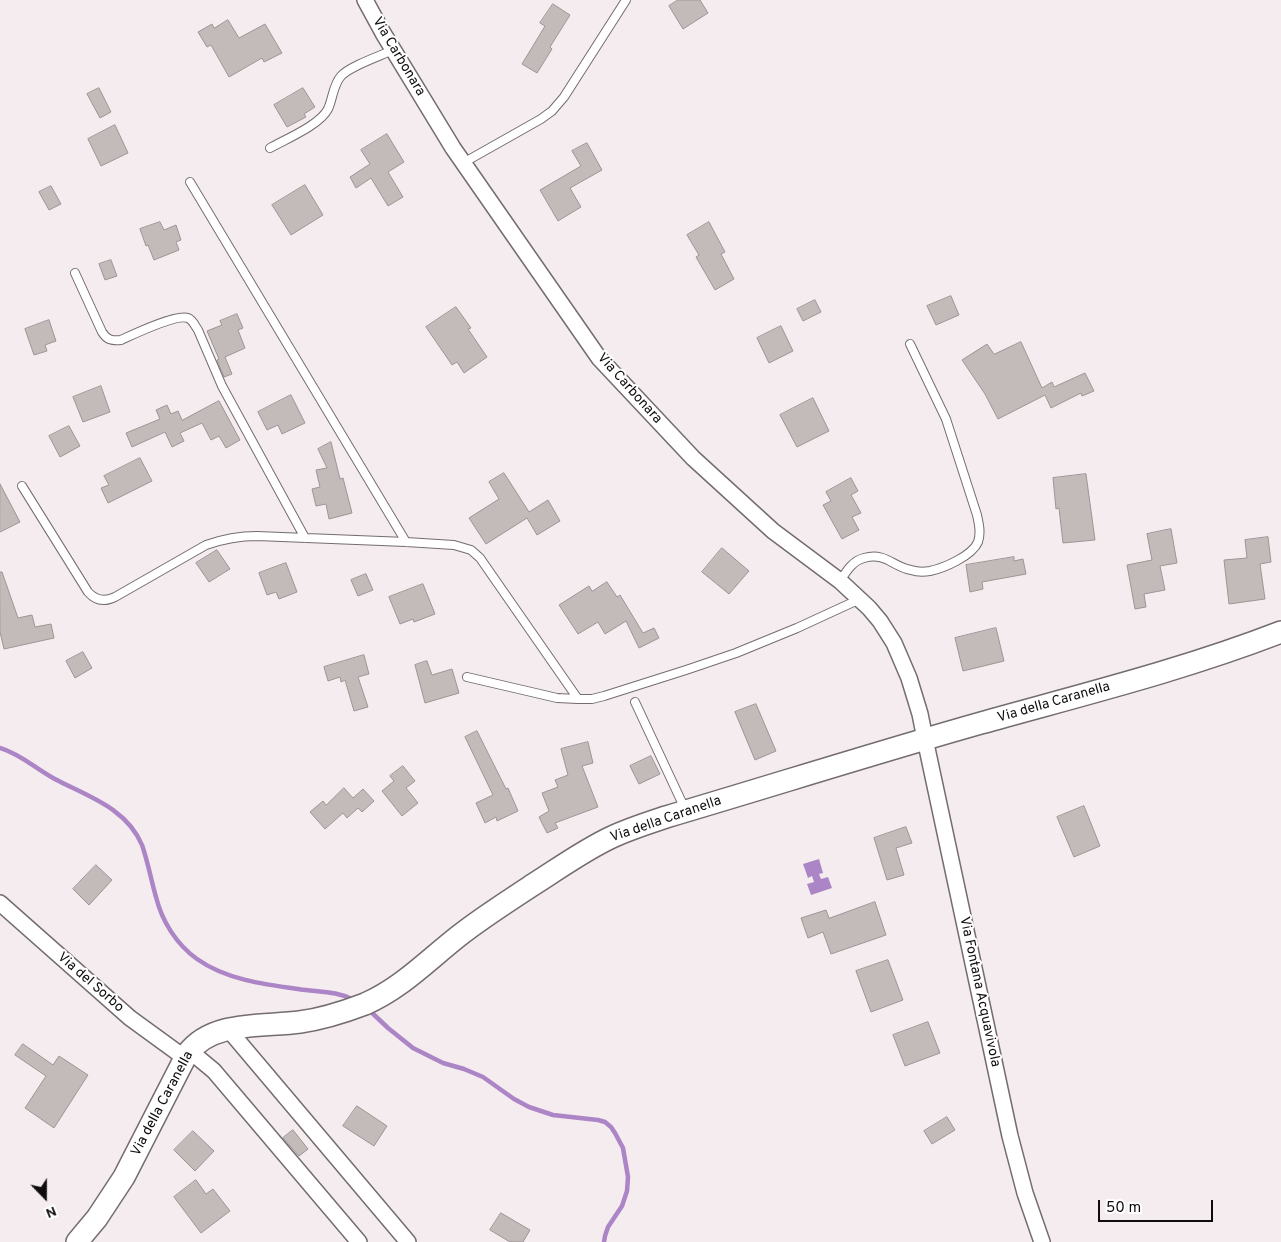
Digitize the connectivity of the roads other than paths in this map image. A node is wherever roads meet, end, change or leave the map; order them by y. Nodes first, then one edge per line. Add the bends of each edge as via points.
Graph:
1 (365, 0) edge
2 (626, 0) edge
3 (393, 50) junction
4 (270, 148) dead end
5 (463, 164) junction
6 (190, 182) dead end
7 (76, 273) dead end
8 (910, 344) dead end
9 (22, 486) dead end
10 (305, 538) junction
11 (406, 542) junction
12 (840, 581) junction
13 (860, 600) junction
14 (1281, 632) edge
15 (467, 677) dead end
16 (578, 699) junction
17 (635, 702) dead end
18 (925, 739) junction
19 (686, 811) junction
20 (0, 903) edge
21 (228, 1029) junction
22 (187, 1054) junction
23 (77, 1242) edge
24 (359, 1242) edge
25 (408, 1242) edge
26 (1042, 1242) edge

1 - 3 street, Via Carbonara
2 - 5 lane via 552,111
3 - 4 lane via 342,75 321,118
3 - 5 street, Via Carbonara
5 - 12 street, Via Carbonara via 599,358 693,458 773,531
6 - 11 lane
7 - 10 lane via 102,332 110,340 121,340 176,318 192,321 227,395
8 - 12 lane via 950,429 977,516 979,538 971,551 934,570 911,570 883,558 870,557 853,564
9 - 10 lane via 88,592 100,600 115,597 220,540 250,536
10 - 11 lane
11 - 16 lane via 458,546 476,554
12 - 13 street, Via Carbonara
13 - 16 lane via 718,659 604,696
13 - 18 street, Via Carbonara via 880,621 900,655 917,700
14 - 18 main road, Via della Caranella via 1189,664
15 - 16 lane via 558,698
17 - 19 lane
18 - 19 main road, Via della Caranella
18 - 26 street, Via Fontana Acquavivola via 1010,1136
19 - 21 main road, Via della Caranella via 624,832 583,853 472,926 384,995 334,1014 300,1022
20 - 22 street, Via del Sorbo via 130,1018
21 - 22 main road, Via della Caranella via 209,1037
21 - 25 street
22 - 23 main road, Via della Caranella via 124,1177
22 - 24 street, Via del Sorbo via 214,1071

